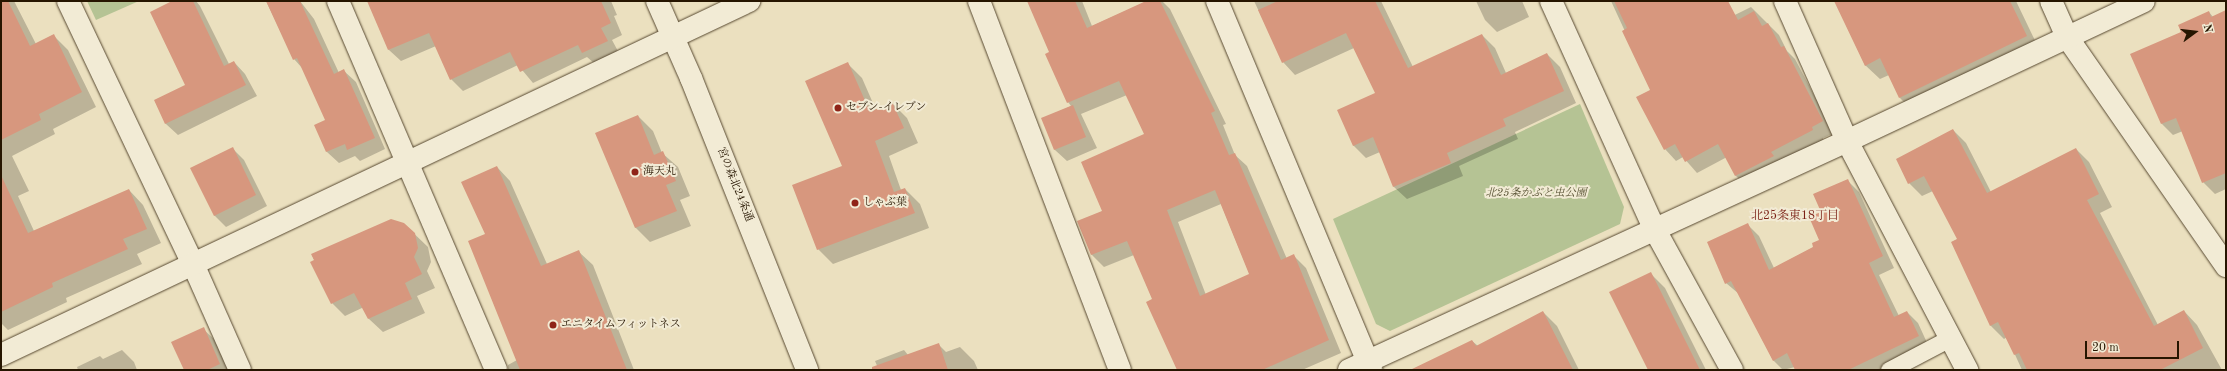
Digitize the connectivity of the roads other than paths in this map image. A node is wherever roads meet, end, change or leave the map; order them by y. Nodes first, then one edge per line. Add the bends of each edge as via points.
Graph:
1 (68, 1) edge
2 (338, 1) edge
3 (657, 1) edge
4 (749, 1) edge
5 (979, 1) edge
6 (1217, 1) edge
7 (1551, 1) edge
8 (1785, 1) edge
9 (2051, 1) edge
10 (2144, 1) edge
11 (673, 37) junction
12 (2067, 37) junction
13 (1847, 141) junction
14 (407, 163) junction
15 (1655, 230) junction
16 (193, 264) junction
17 (2226, 266) edge
18 (1950, 338) junction
19 (1, 355) edge
20 (1362, 367) edge
21 (240, 370) edge
22 (496, 370) edge
23 (807, 370) edge
24 (1120, 370) edge
25 (1732, 370) edge
26 (1889, 370) edge
27 (1967, 370) edge

1 - 16 street
2 - 14 street
3 - 11 street, 宮の森北24条通
4 - 11 street
5 - 24 street
6 - 20 street
7 - 15 street
8 - 13 street
9 - 12 street
10 - 12 street
11 - 14 street
11 - 23 street, 宮の森北24条通
12 - 13 street
12 - 17 street
13 - 15 street
13 - 18 street
14 - 16 street
14 - 22 street
15 - 20 street
15 - 25 street
16 - 19 street
16 - 21 street
18 - 26 lane
18 - 27 street

